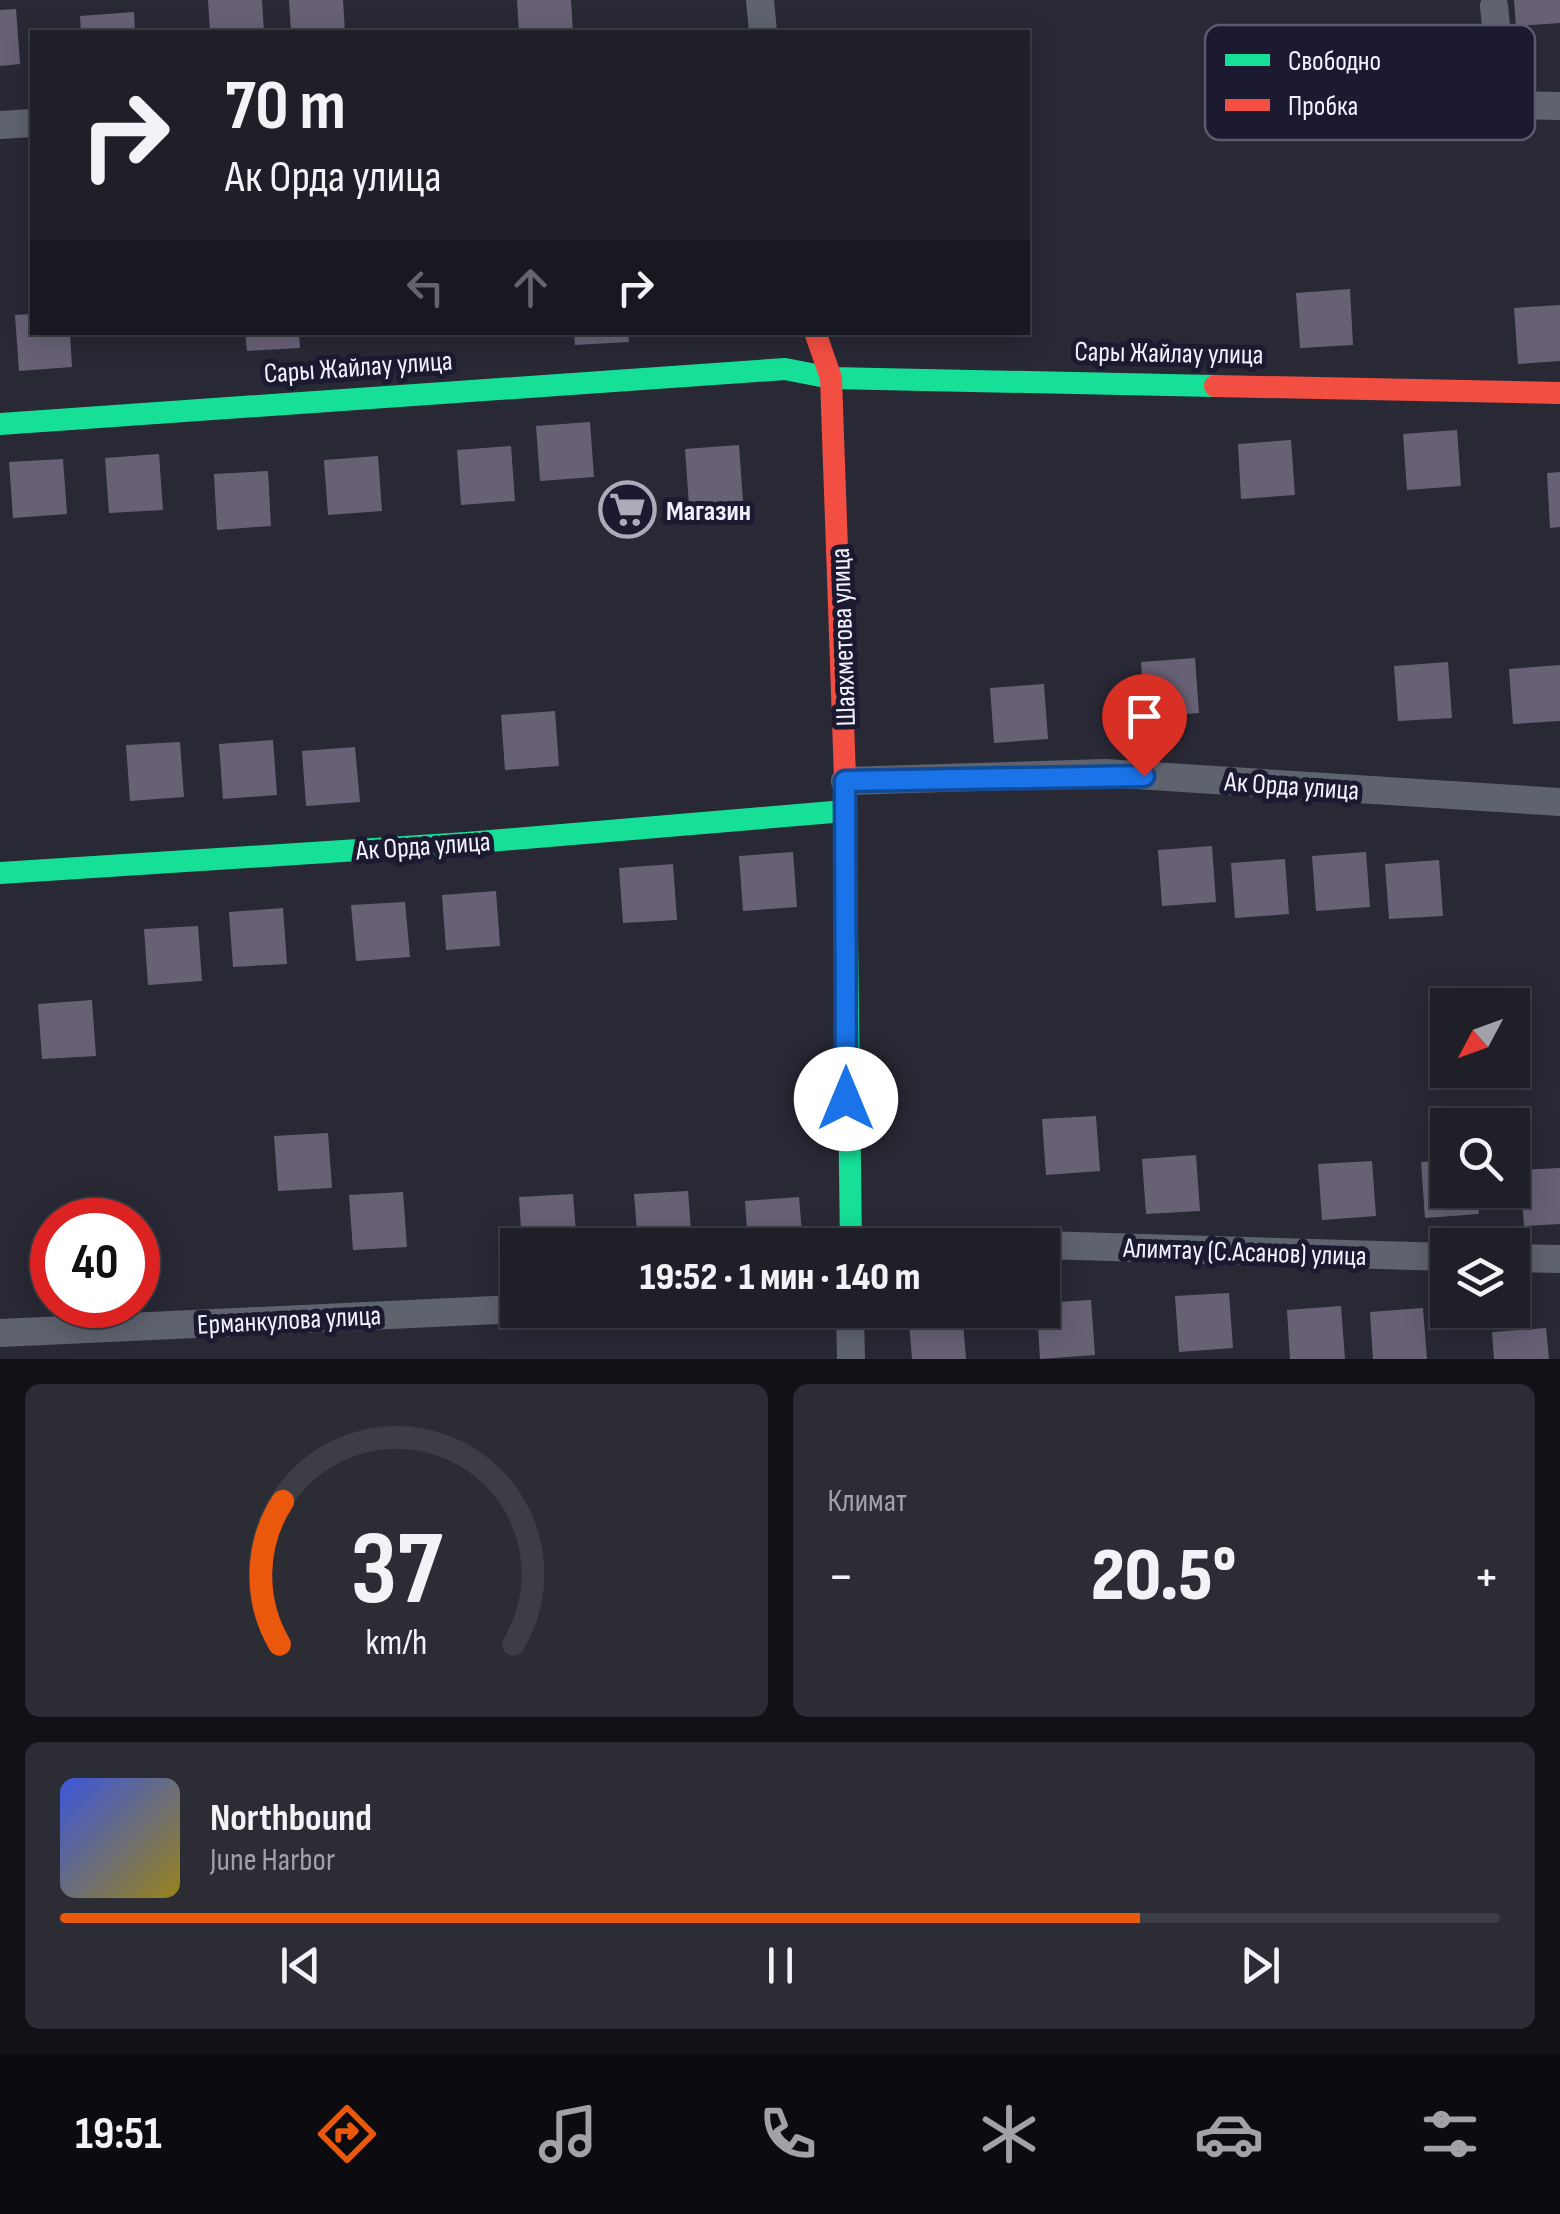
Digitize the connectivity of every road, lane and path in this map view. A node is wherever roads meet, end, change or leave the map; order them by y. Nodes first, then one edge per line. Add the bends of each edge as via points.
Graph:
1 (760, 0) edge
2 (1494, 6) dead end
3 (1496, 25) edge
4 (763, 30) edge
5 (1535, 105) edge
6 (1560, 106) edge
7 (30, 123) edge
8 (0, 124) edge
9 (817, 335) edge
10 (830, 378) junction
11 (1560, 392) edge
12 (0, 424) edge
13 (845, 781) junction
14 (1560, 802) edge
15 (845, 810) junction
16 (0, 873) edge
17 (851, 1228) edge
18 (1060, 1246) edge
19 (1430, 1256) edge
20 (1530, 1258) edge
21 (1560, 1258) edge
22 (500, 1310) edge
23 (850, 1328) edge
24 (0, 1333) edge
25 (851, 1359) edge

1 - 4 street
2 - 3 street
5 - 6 street
7 - 8 street
9 - 10 street, Шаяхметова улица
10 - 11 street, Сары Жайлау улица
10 - 12 street, Сары Жайлау улица via 785,369
10 - 13 street, Шаяхметова улица
13 - 14 street, Ак Орда улица via 1105,773
13 - 15 street, Шаяхметова улица
15 - 16 street, Ак Орда улица
15 - 17 street, Шаяхметова улица
18 - 19 street, Алимтау (С.Асанов) улица
20 - 21 street
22 - 24 street, Ерманкулова улица
23 - 25 street

